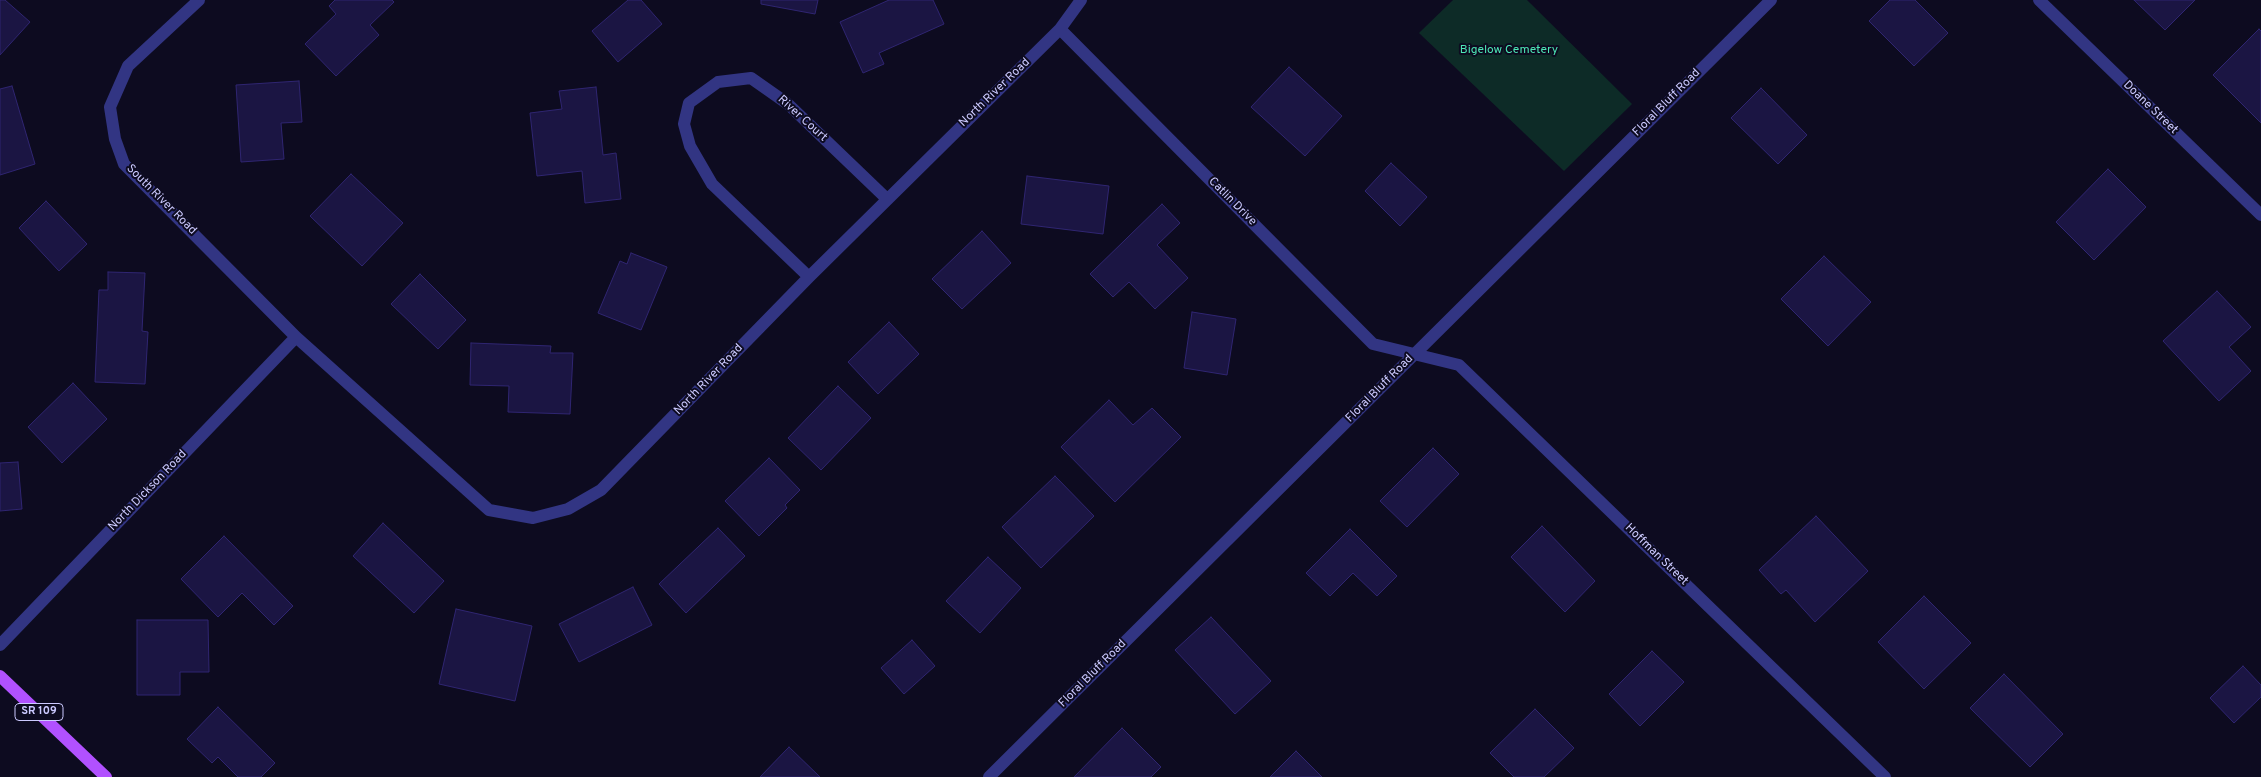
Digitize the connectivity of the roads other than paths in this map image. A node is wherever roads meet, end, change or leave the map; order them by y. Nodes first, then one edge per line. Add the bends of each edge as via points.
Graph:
1 (200, 0) edge
2 (1081, 0) edge
3 (1771, 0) edge
4 (2039, 0) edge
5 (1060, 29) junction
6 (887, 199) junction
7 (2261, 215) edge
8 (809, 277) junction
9 (296, 337) junction
10 (1416, 354) junction
11 (0, 645) edge
12 (0, 676) edge
13 (994, 775) edge
14 (106, 777) edge
15 (1885, 777) edge

1 - 9 street, South River Road via 128,66 110,107 115,139 124,164
2 - 5 street, North River Road
3 - 10 street, Floral Bluff Road
4 - 7 street, Doane Street
5 - 6 street, North River Road
5 - 10 street, Catlin Drive via 1373,344
6 - 8 street, North River Road
6 - 8 street, River Court via 788,104 751,78 718,82 689,103 684,124 690,146 712,184
8 - 9 street, North River Road via 602,490 568,509 533,518 489,510
9 - 11 street, North Dickson Road
10 - 13 street, Floral Bluff Road
10 - 15 street, Hoffman Street via 1459,365
12 - 14 main road, SR 109

